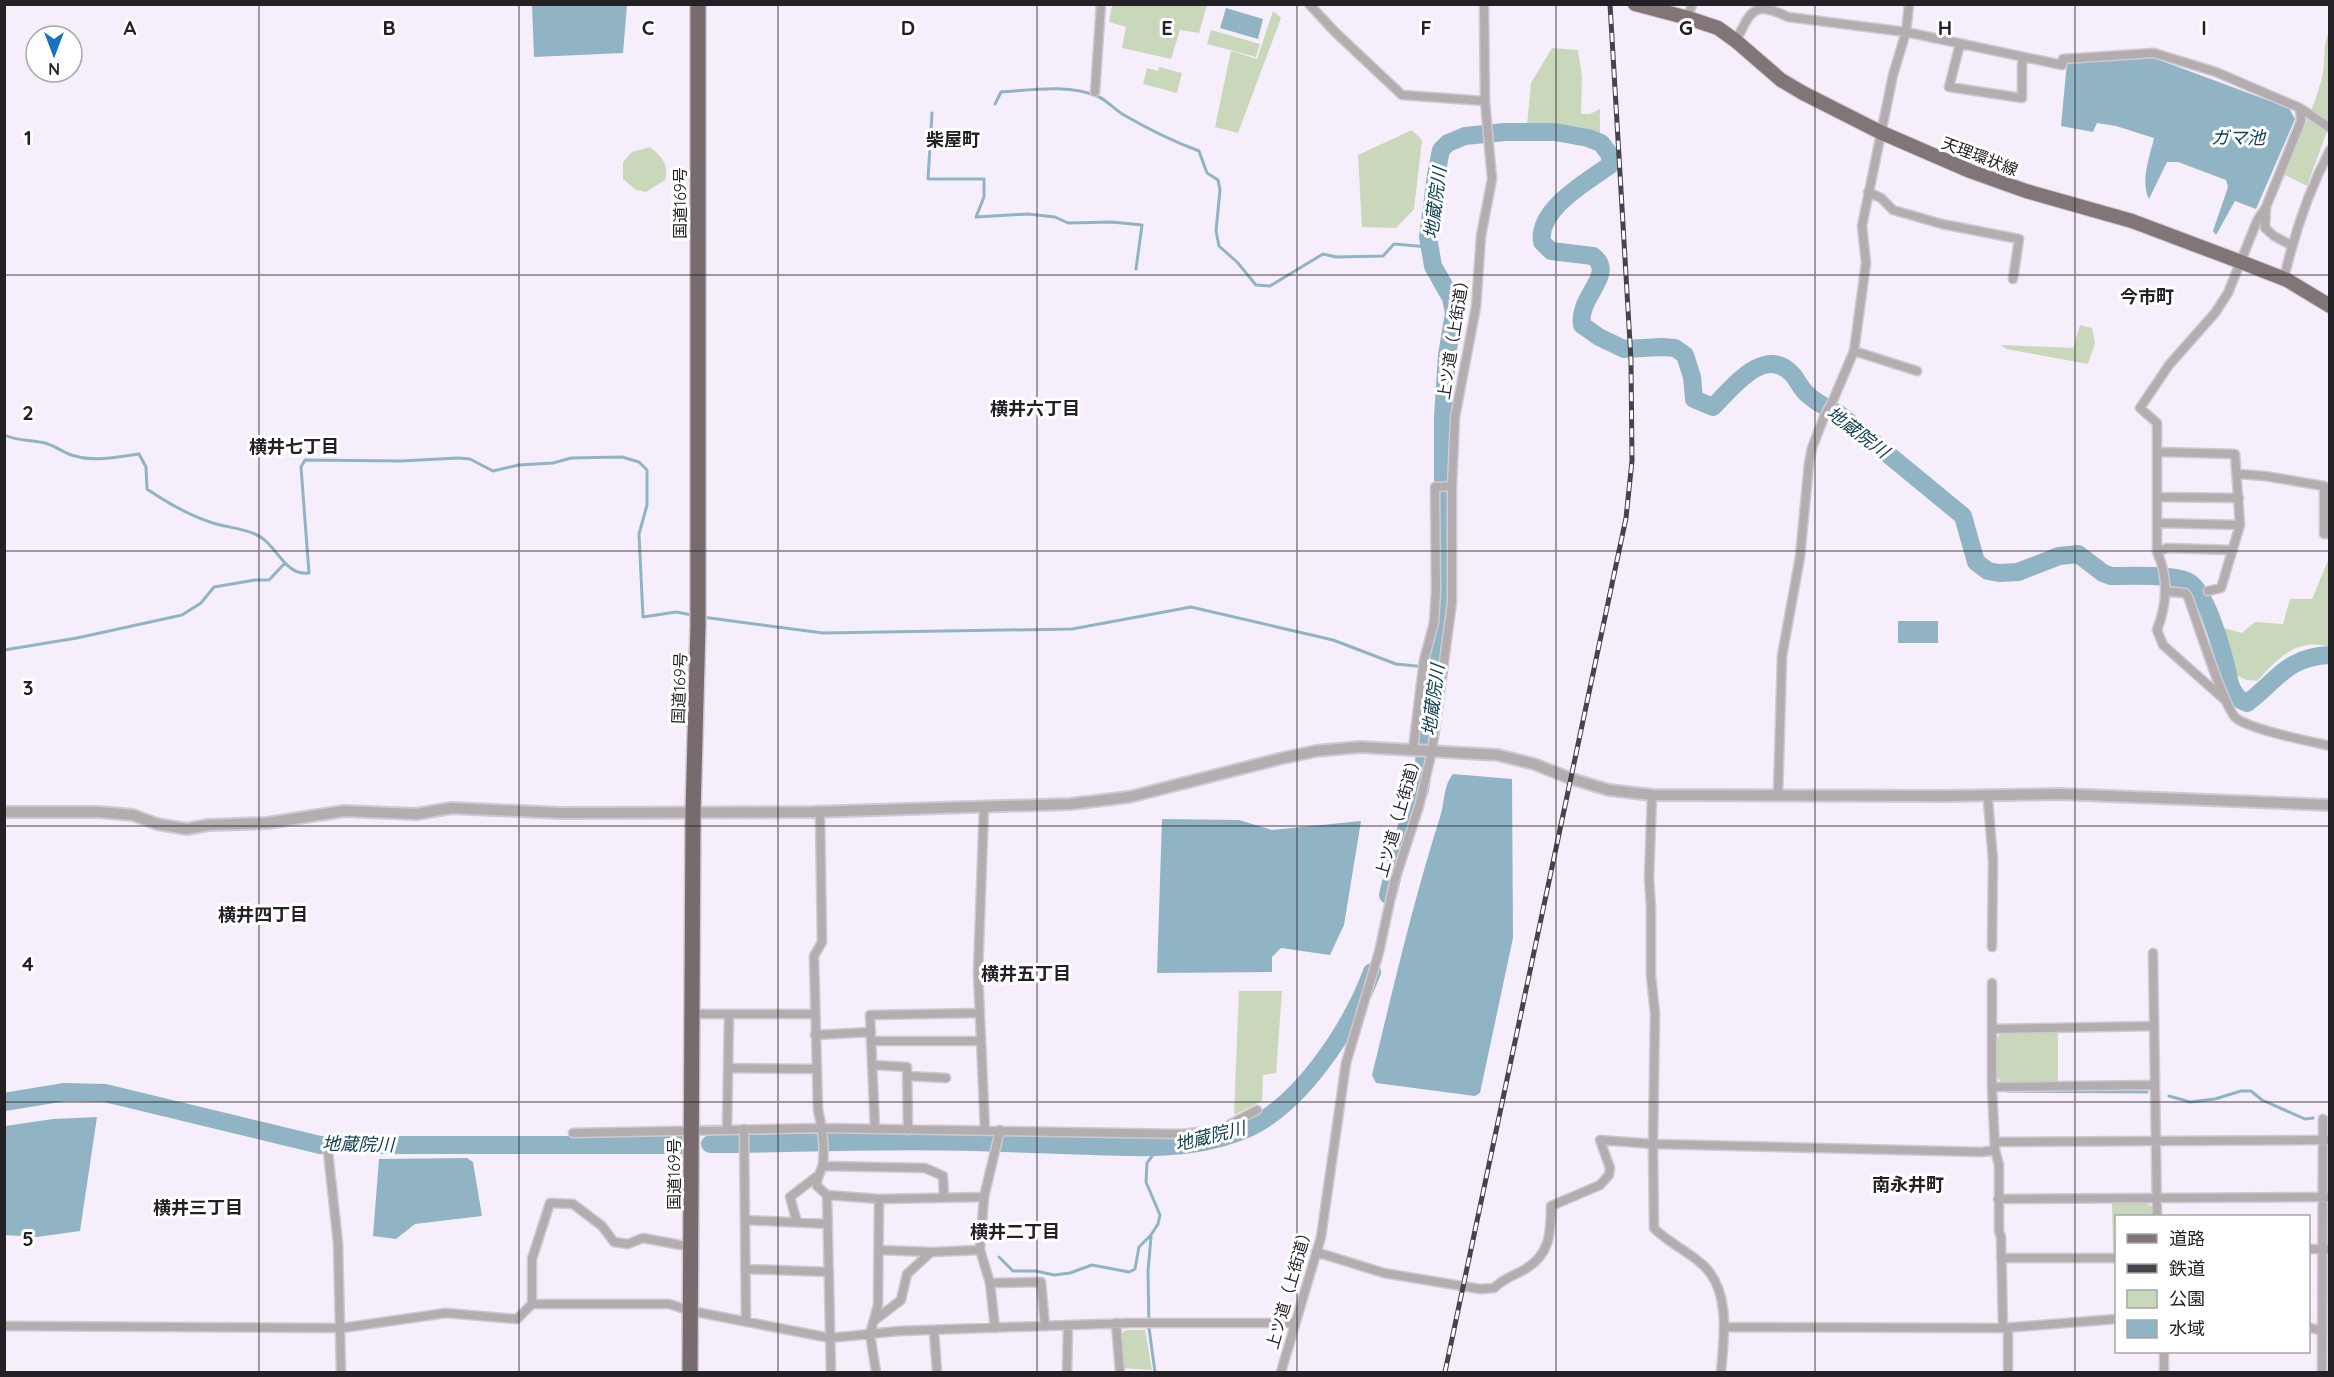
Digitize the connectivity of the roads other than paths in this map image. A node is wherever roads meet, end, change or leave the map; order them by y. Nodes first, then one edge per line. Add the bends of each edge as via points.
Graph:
1 (698, 4) edge
2 (1101, 4) edge
3 (1309, 4) edge
4 (1484, 4) edge
5 (1635, 4) edge
6 (1909, 4) edge
7 (1690, 11) edge
8 (1906, 32) junction
9 (1736, 41) junction
10 (1960, 44) junction
11 (2022, 57) junction
12 (1095, 92) dead end
13 (1485, 101) junction
14 (2300, 108) junction
15 (2330, 128) edge
16 (1880, 132) junction
17 (2330, 150) edge
18 (1868, 192) junction
19 (2266, 207) junction
20 (2291, 245) junction
21 (2241, 262) junction
22 (2013, 279) dead end
23 (2283, 279) junction
24 (2330, 306) edge
25 (1854, 351) junction
26 (1917, 371) dead end
27 (2159, 452) junction
28 (2238, 474) junction
29 (1450, 486) junction
30 (2157, 497) junction
31 (2239, 498) junction
32 (2157, 523) junction
33 (2240, 525) junction
34 (2330, 534) edge
35 (2233, 550) junction
36 (2157, 552) junction
37 (2165, 588) junction
38 (2208, 591) dead end
39 (2226, 701) junction
40 (2330, 746) edge
41 (1413, 749) junction
42 (1432, 751) junction
43 (1652, 795) junction
44 (1778, 795) junction
45 (1988, 801) dead end
46 (2330, 805) edge
47 (984, 807) junction
48 (693, 812) junction
49 (820, 812) junction
50 (4, 813) edge
51 (1992, 948) dead end
52 (2154, 953) dead end
53 (1992, 983) dead end
54 (980, 1013) junction
55 (691, 1014) junction
56 (729, 1014) junction
57 (815, 1014) junction
58 (2154, 1026) junction
59 (1992, 1029) junction
60 (815, 1035) junction
61 (871, 1037) junction
62 (981, 1041) junction
63 (872, 1065) junction
64 (728, 1068) junction
65 (817, 1069) junction
66 (907, 1076) junction
67 (946, 1078) dead end
68 (2155, 1085) junction
69 (1992, 1087) junction
70 (1257, 1110) dead end
71 (2323, 1119) dead end
72 (744, 1129) junction
73 (875, 1129) junction
74 (727, 1130) junction
75 (908, 1130) junction
76 (985, 1130) junction
77 (1000, 1130) junction
78 (692, 1131) junction
79 (573, 1133) dead end
80 (822, 1137) junction
81 (2326, 1140) edge
82 (2157, 1141) junction
83 (1653, 1144) junction
84 (1995, 1146) junction
85 (328, 1152) dead end
86 (823, 1166) junction
87 (816, 1178) junction
88 (827, 1195) junction
89 (984, 1197) junction
90 (2157, 1197) junction
91 (2326, 1197) edge
92 (944, 1198) junction
93 (879, 1199) junction
94 (1998, 1199) junction
95 (2157, 1215) edge
96 (745, 1220) junction
97 (797, 1222) junction
98 (828, 1224) junction
99 (691, 1247) junction
100 (2310, 1249) edge
101 (2326, 1249) edge
102 (879, 1250) junction
103 (980, 1250) junction
104 (931, 1252) junction
105 (1316, 1252) junction
106 (2001, 1258) junction
107 (2115, 1258) edge
108 (745, 1269) junction
109 (829, 1272) junction
110 (990, 1283) junction
111 (2326, 1299) edge
112 (532, 1305) junction
113 (691, 1311) junction
114 (2115, 1319) edge
115 (875, 1320) junction
116 (746, 1322) junction
117 (1116, 1323) junction
118 (1295, 1323) junction
119 (1068, 1325) junction
120 (4, 1326) edge
121 (1045, 1326) junction
122 (1725, 1327) junction
123 (2310, 1327) edge
124 (342, 1328) junction
125 (995, 1328) junction
126 (2006, 1328) junction
127 (934, 1330) junction
128 (2322, 1330) junction
129 (870, 1334) junction
130 (830, 1338) junction
131 (2164, 1353) edge
132 (341, 1372) edge
133 (690, 1372) edge
134 (831, 1372) edge
135 (876, 1372) edge
136 (937, 1372) edge
137 (1067, 1372) edge
138 (1120, 1372) edge
139 (1281, 1372) edge
140 (1721, 1372) edge
141 (2008, 1372) edge
142 (2164, 1372) edge
143 (2322, 1372) edge

1 - 48 highway, 国道169号 via 698,636
2 - 12 street
3 - 13 street via 1402,95
4 - 13 street, 上ツ道（上街道）
5 - 7 main road, 天理環状線
6 - 8 street
7 - 9 main road, 天理環状線
8 - 9 street via 1788,17 1757,9 1749,15
8 - 10 street
8 - 16 street
9 - 16 main road, 天理環状線 via 1780,80
10 - 11 street
10 - 11 street via 1949,87 2022,99
11 - 14 street via 2062,64 2063,59 2154,53 2216,72
13 - 29 street, 上ツ道（上街道） via 1492,179 1481,236 1476,307 1455,417
14 - 15 street
14 - 19 street via 2301,121
16 - 18 street
16 - 21 main road, 天理環状線 via 2026,191 2132,221
17 - 20 street via 2315,178
18 - 22 street via 1893,210 2019,240
18 - 25 street via 1862,226 1866,263
19 - 20 street via 2265,228
19 - 21 street
20 - 23 street
21 - 23 main road, 天理環状線
21 - 27 street via 2215,313 2169,365 2140,408 2157,423
23 - 24 main road, 天理環状線
25 - 26 street
25 - 44 street via 1810,456 1800,557 1782,656
27 - 28 street via 2235,454
27 - 30 street
28 - 31 street
28 - 34 street via 2324,486 2324,534
29 - 41 street via 1435,487 1434,623 1424,660
29 - 42 street, 上ツ道（上街道） via 1452,602
30 - 31 street
30 - 32 street
31 - 33 street
32 - 33 street
32 - 36 street
33 - 35 street
35 - 36 street via 2167,548
35 - 38 street via 2221,588
36 - 37 street via 2165,569
37 - 39 street via 2191,596
37 - 39 street via 2164,611 2157,630 2163,645
39 - 40 street via 2230,712 2244,722
41 - 42 street
41 - 47 street via 1360,747 1316,751 1129,797
42 - 43 street via 1498,755 1609,790
42 - 105 street, 上ツ道（上街道） via 1346,1063
43 - 44 street
43 - 83 street via 1649,878 1655,1032
44 - 46 street via 2060,794
45 - 51 street via 1993,860
47 - 49 street
47 - 54 street
48 - 49 street
48 - 50 street via 560,813 452,808 416,814 344,812 187,829 133,815 99,812
48 - 55 highway, 国道169号
49 - 57 street via 822,942 814,956
52 - 58 street
53 - 59 street
54 - 61 street via 870,1015
54 - 62 street
55 - 56 street
55 - 78 highway, 国道169号
56 - 57 street
56 - 64 street
57 - 60 street
58 - 59 street
58 - 68 street
59 - 69 street
60 - 61 street
60 - 65 street
61 - 62 street
61 - 63 street
62 - 76 street
63 - 66 street via 907,1067
63 - 73 street
64 - 65 street
64 - 74 street
65 - 80 street
66 - 67 street
66 - 75 street
68 - 69 street
68 - 82 street
69 - 84 street
70 - 77 street via 1219,1130 1182,1134
71 - 81 street
72 - 74 street
72 - 80 street
72 - 96 street
73 - 75 street
73 - 80 street
74 - 78 street
75 - 76 street
76 - 77 street
77 - 89 street
78 - 79 street
78 - 99 highway, 国道169号
80 - 86 street
81 - 82 street
81 - 91 street
82 - 84 street
82 - 90 street
83 - 84 street via 1982,1152
83 - 105 street via 1599,1140 1609,1175 1600,1185 1551,1206 1551,1234 1546,1248 1534,1264 1501,1280 1494,1288 1384,1273
83 - 122 street via 1654,1228 1704,1265 1718,1284
84 - 94 street
85 - 124 street
86 - 87 street
86 - 92 street via 925,1168 943,1176
87 - 88 street via 817,1186
87 - 97 street via 790,1197
88 - 93 street
88 - 98 street
89 - 92 street
89 - 103 street
90 - 91 street
90 - 94 street
90 - 95 street
91 - 101 street
92 - 93 street
93 - 102 street
94 - 106 street
96 - 97 street
96 - 108 street
97 - 98 street
98 - 109 street
99 - 112 street via 643,1238 628,1244 614,1242 602,1226 573,1204 550,1203 532,1259
99 - 113 highway, 国道169号
100 - 101 street
101 - 111 street
102 - 104 street
102 - 115 street
103 - 104 street
103 - 110 street
104 - 115 street via 907,1275 901,1300
105 - 118 street, 上ツ道（上街道）
106 - 107 street
106 - 126 street
108 - 109 street
108 - 116 street
109 - 130 street
110 - 121 street via 1041,1282
110 - 125 street
111 - 128 street
112 - 113 street via 669,1304
112 - 124 street via 516,1319 446,1313
113 - 116 street
113 - 133 highway, 国道169号
114 - 126 street
115 - 129 street
116 - 130 street
117 - 118 street
117 - 119 street
117 - 138 street
118 - 139 street, 上ツ道（上街道）
119 - 121 street
119 - 137 street
120 - 124 street
121 - 125 street
122 - 126 street
122 - 140 street
123 - 128 street
124 - 132 street
125 - 127 street
126 - 141 street
127 - 129 street
127 - 136 street
128 - 143 street
129 - 130 street
129 - 135 street
130 - 134 street
131 - 142 street

